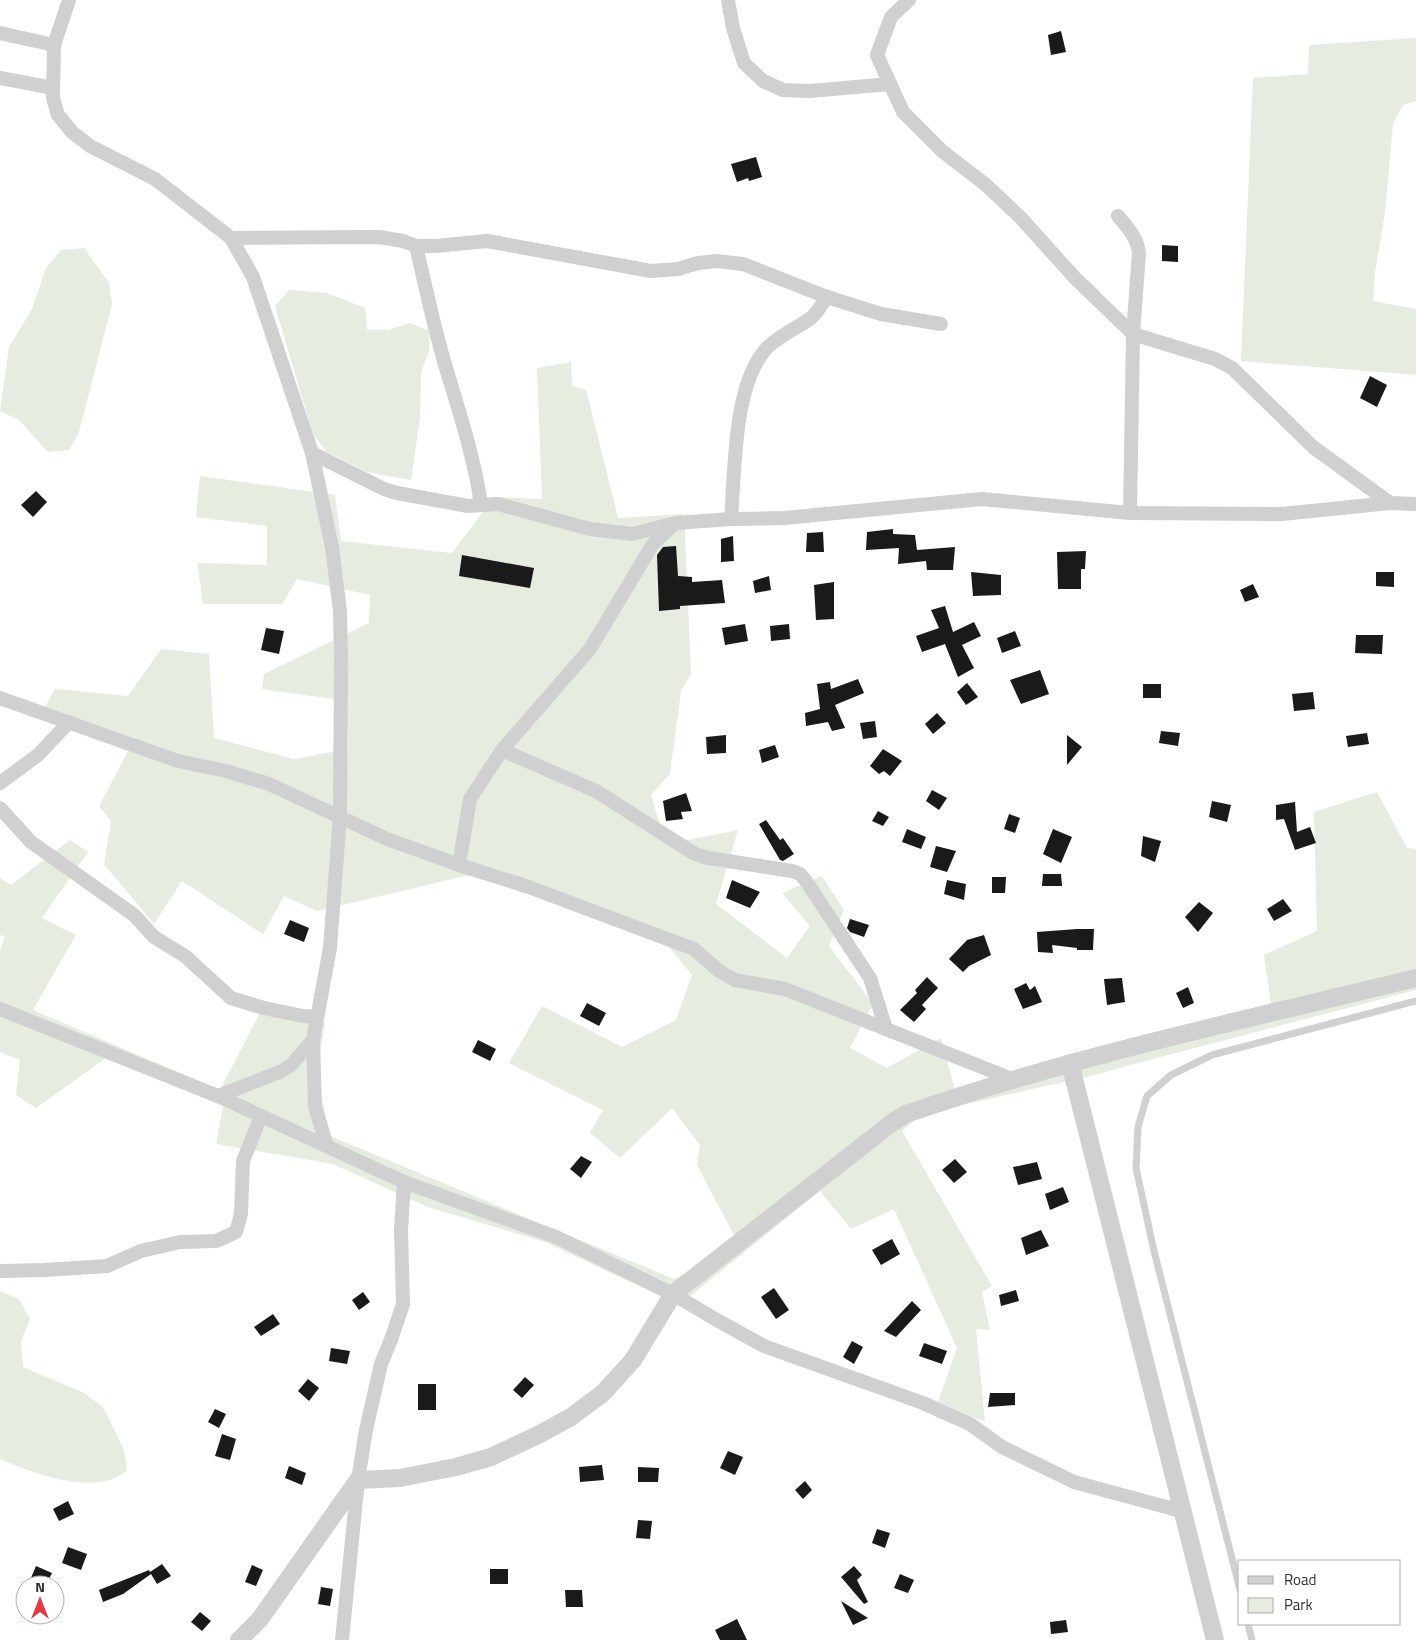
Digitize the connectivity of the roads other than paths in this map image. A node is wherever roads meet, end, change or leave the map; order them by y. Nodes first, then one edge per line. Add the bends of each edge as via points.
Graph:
1 (70, 0) edge
2 (728, 0) edge
3 (909, 0) edge
4 (0, 33) edge
5 (54, 45) junction
6 (0, 78) edge
7 (890, 84) junction
8 (53, 88) junction
9 (1118, 216) dead end
10 (231, 238) junction
11 (416, 246) junction
12 (827, 297) junction
13 (941, 324) dead end
14 (1133, 334) junction
15 (312, 453) junction
16 (1390, 503) junction
17 (1416, 504) edge
18 (481, 505) junction
19 (1130, 512) junction
20 (730, 519) junction
21 (676, 523) junction
22 (0, 698) edge
23 (69, 722) junction
24 (502, 750) junction
25 (0, 783) edge
26 (0, 808) edge
27 (340, 816) junction
28 (459, 865) junction
29 (1416, 978) edge
30 (1416, 1001) edge
31 (0, 1009) edge
32 (317, 1017) junction
33 (886, 1029) junction
34 (313, 1040) junction
35 (1070, 1063) junction
36 (1012, 1079) junction
37 (218, 1096) junction
38 (261, 1116) junction
39 (327, 1146) junction
40 (404, 1182) junction
41 (0, 1271) edge
42 (673, 1294) junction
43 (358, 1480) junction
44 (1181, 1511) junction
45 (1238, 1582) edge
46 (1248, 1625) edge
47 (239, 1640) edge
48 (342, 1640) edge
49 (1215, 1640) edge
50 (1252, 1640) edge

1 - 5 street
2 - 7 street via 744,63 763,81 782,90 810,91
3 - 7 street via 892,18 877,55
4 - 5 street
5 - 8 street
6 - 8 street
7 - 14 street via 903,112 942,151 986,185
8 - 10 street via 58,115 72,132 90,146 141,170
9 - 14 street via 1138,242
10 - 11 street via 379,237
10 - 15 street via 253,277
11 - 12 street via 487,241 650,271 717,261 742,264
11 - 18 street via 444,360 467,435
12 - 13 street via 881,314
12 - 20 street via 812,318 768,347 754,367 740,409
14 - 16 street via 1215,359 1232,368 1313,447
14 - 19 street
15 - 18 street via 396,493 468,506
15 - 27 street via 332,547 340,611
16 - 17 street
16 - 19 street via 1282,514
18 - 21 street via 498,504 590,529 632,534
19 - 20 street via 982,499 784,518
20 - 21 street
21 - 24 street via 653,544 590,649
22 - 23 street
23 - 25 street via 38,755
23 - 27 street via 178,761 269,784
24 - 28 street via 470,799
24 - 33 street via 596,791 695,854 800,874 870,978
26 - 32 street via 31,842 134,915 154,938 185,956 231,998 264,1008
27 - 28 street via 387,839
27 - 32 street via 330,948
28 - 33 street via 526,886 694,949 719,972 735,980 785,989
29 - 35 street
30 - 45 lane via 1212,1055 1171,1075 1147,1096 1138,1127 1136,1168
31 - 37 street
32 - 34 street
33 - 36 street
34 - 37 street via 282,1071
34 - 39 street via 315,1107
35 - 36 street
35 - 44 street
36 - 42 street via 906,1114
37 - 38 street
38 - 39 street
38 - 41 street via 243,1161 241,1214 236,1232 216,1241 180,1242 141,1251 108,1266
39 - 40 street
40 - 42 street via 556,1237
40 - 43 street via 401,1230 403,1304 381,1364
42 - 43 street via 633,1360 603,1393 570,1417 491,1456 456,1467 400,1478
42 - 44 street via 764,1346 923,1403 970,1424 1002,1447 1074,1482
43 - 47 street via 260,1619
43 - 48 street
44 - 49 street
46 - 50 lane

